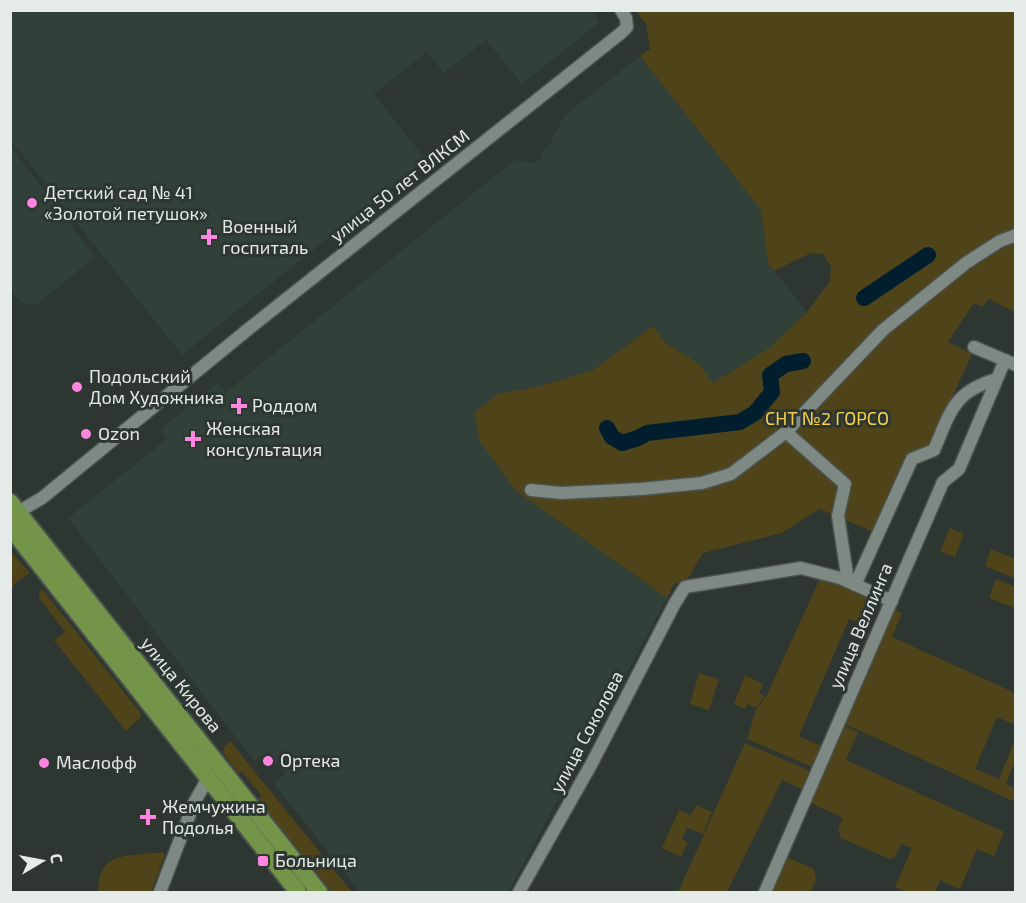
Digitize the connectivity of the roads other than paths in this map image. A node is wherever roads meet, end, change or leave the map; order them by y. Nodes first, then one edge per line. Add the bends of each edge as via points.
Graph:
1 (621, 10) edge
2 (1016, 235) edge
3 (974, 347) dead end
4 (1010, 362) edge
5 (997, 379) junction
6 (786, 432) junction
7 (531, 490) dead end
8 (13, 515) edge
9 (852, 583) junction
10 (892, 601) junction
11 (199, 753) junction
12 (208, 778) junction
13 (298, 884) edge
14 (160, 892) edge
15 (319, 892) edge
16 (519, 892) edge
17 (765, 892) edge

1 - 8 street, улица 50 лет ВЛКСМ via 627,27 621,33 42,498
2 - 6 street via 966,264 883,330
3 - 4 street
4 - 5 street, улица Веллинга
5 - 9 street via 968,391 955,404 934,450 912,459
5 - 10 street, улица Веллинга via 959,469 943,482
6 - 7 street via 731,474 702,483 561,493
6 - 9 street via 845,484 838,516
8 - 11 main road, улица Кирова
9 - 10 street
9 - 16 street, улица Соколова via 801,568 685,587
10 - 17 street, улица Веллинга
11 - 12 main road, улица Кирова
11 - 13 main road, улица Кирова
12 - 13 main road, улица Кирова
12 - 14 street via 194,803
13 - 15 main road, улица Кирова

